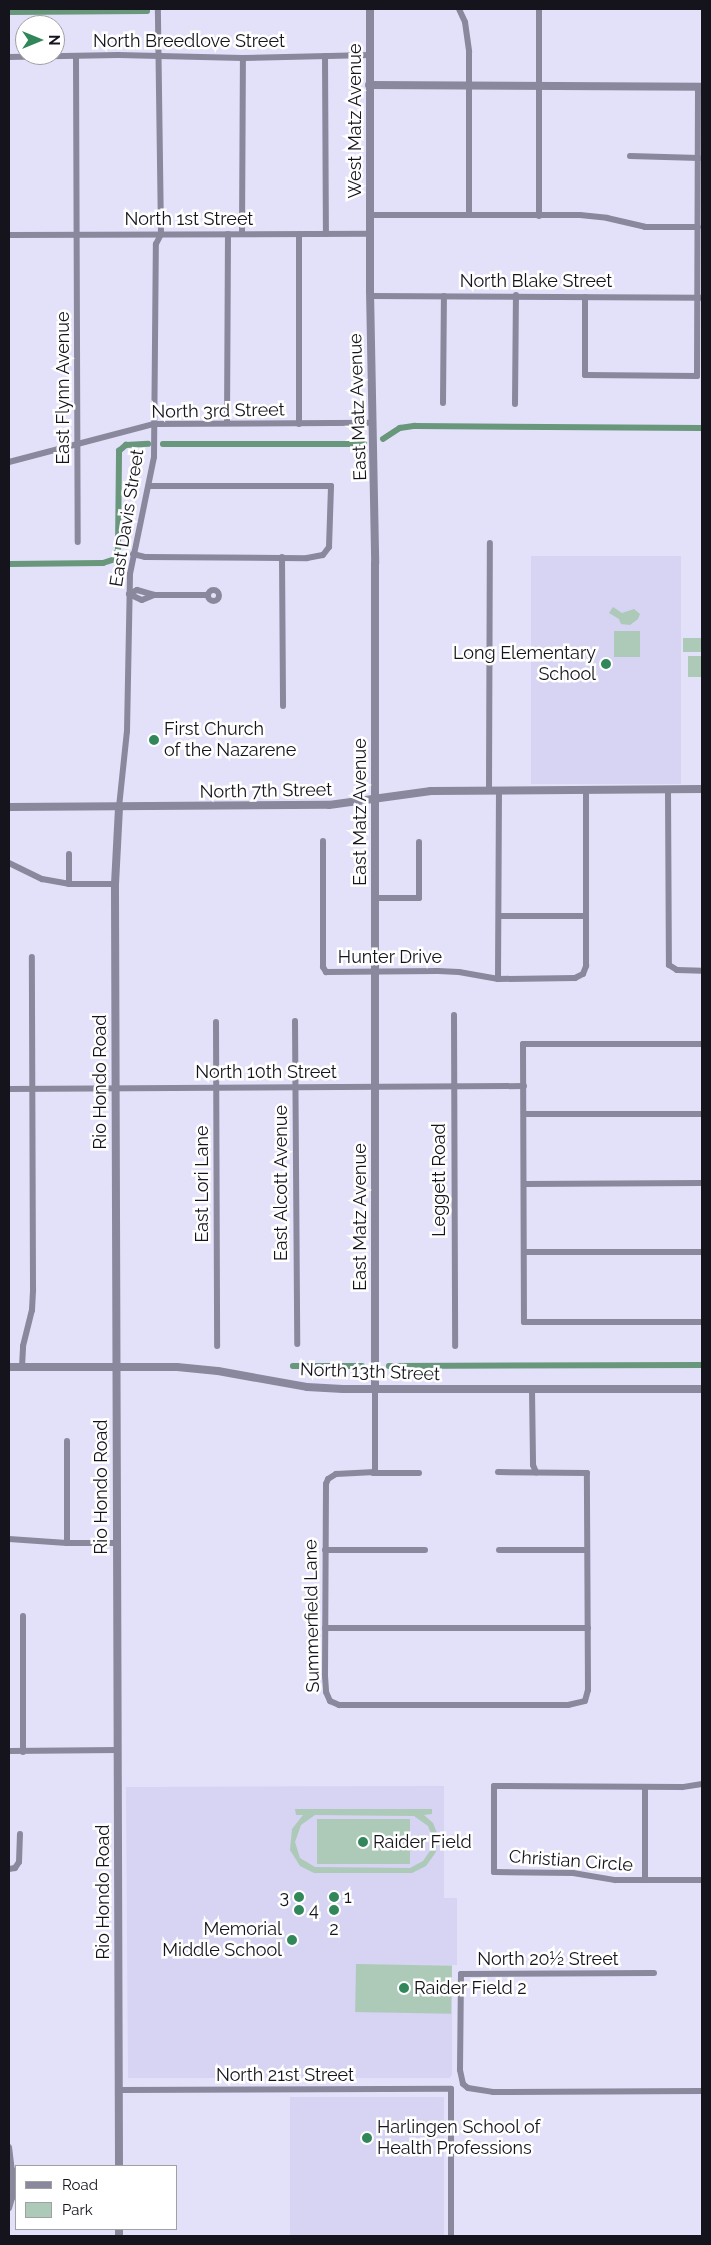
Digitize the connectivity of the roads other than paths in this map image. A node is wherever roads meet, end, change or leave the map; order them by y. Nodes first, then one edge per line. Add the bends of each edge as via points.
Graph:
1 (158, 9) edge
2 (370, 9) edge
3 (459, 9) edge
4 (539, 9) edge
5 (370, 55) junction
6 (76, 56) junction
7 (325, 56) junction
8 (9, 57) edge
9 (159, 57) junction
10 (242, 58) junction
11 (369, 86) junction
12 (469, 87) junction
13 (540, 87) junction
14 (700, 87) edge
15 (630, 156) dead end
16 (699, 158) junction
17 (469, 214) junction
18 (370, 215) junction
19 (539, 216) junction
20 (698, 227) junction
21 (161, 234) junction
22 (228, 234) junction
23 (242, 234) junction
24 (299, 234) junction
25 (326, 234) junction
26 (370, 234) junction
27 (9, 235) edge
28 (78, 235) junction
29 (516, 295) junction
30 (370, 296) junction
31 (444, 296) junction
32 (585, 296) junction
33 (700, 298) edge
34 (443, 403) dead end
35 (515, 404) dead end
36 (227, 423) junction
37 (372, 423) junction
38 (154, 424) junction
39 (299, 424) junction
40 (78, 446) junction
41 (9, 462) edge
42 (150, 486) junction
43 (78, 542) dead end
44 (490, 542) dead end
45 (133, 554) junction
46 (282, 557) junction
47 (129, 594) junction
48 (207, 595) dead end
49 (283, 706) dead end
50 (489, 790) junction
51 (499, 790) junction
52 (586, 790) junction
53 (668, 790) junction
54 (702, 790) edge
55 (375, 800) junction
56 (9, 806) edge
57 (119, 807) junction
58 (323, 841) dead end
59 (419, 842) dead end
60 (69, 854) dead end
61 (9, 863) edge
62 (69, 884) junction
63 (115, 884) junction
64 (375, 898) junction
65 (500, 916) junction
66 (586, 916) junction
67 (32, 957) dead end
68 (702, 971) edge
69 (374, 972) junction
70 (498, 979) junction
71 (454, 1014) dead end
72 (295, 1021) dead end
73 (216, 1022) dead end
74 (702, 1044) edge
75 (375, 1086) junction
76 (524, 1086) junction
77 (115, 1087) junction
78 (217, 1087) junction
79 (296, 1087) junction
80 (454, 1087) junction
81 (32, 1088) junction
82 (9, 1089) edge
83 (524, 1114) junction
84 (702, 1114) edge
85 (702, 1183) edge
86 (525, 1184) junction
87 (524, 1252) junction
88 (702, 1252) edge
89 (702, 1322) edge
90 (297, 1344) dead end
91 (217, 1346) dead end
92 (455, 1346) dead end
93 (9, 1367) edge
94 (22, 1367) junction
95 (116, 1367) junction
96 (702, 1389) edge
97 (375, 1390) junction
98 (532, 1390) junction
99 (67, 1441) dead end
100 (498, 1472) dead end
101 (536, 1472) junction
102 (373, 1473) junction
103 (419, 1473) dead end
104 (9, 1539) edge
105 (67, 1543) junction
106 (117, 1543) junction
107 (325, 1550) junction
108 (425, 1550) dead end
109 (499, 1550) dead end
110 (587, 1550) junction
111 (23, 1616) dead end
112 (325, 1628) junction
113 (588, 1628) junction
114 (118, 1750) junction
115 (9, 1752) edge
116 (24, 1752) junction
117 (702, 1784) edge
118 (646, 1787) junction
119 (20, 1834) dead end
120 (9, 1869) edge
121 (646, 1880) junction
122 (702, 1880) edge
123 (654, 1973) dead end
124 (118, 2090) junction
125 (702, 2091) edge
126 (9, 2147) edge
127 (119, 2165) edge
128 (14, 2171) edge
129 (9, 2208) edge
130 (451, 2236) edge

1 - 9 street, East Davis Street
2 - 5 street, West Matz Avenue
3 - 12 street via 467,29
4 - 13 street
5 - 7 street, North Breedlove Street
5 - 11 street, West Matz Avenue
6 - 8 street, North Breedlove Street
6 - 9 street, North Breedlove Street
6 - 28 street, East Flynn Avenue
7 - 10 street, North Breedlove Street
7 - 25 street
9 - 10 street, North Breedlove Street
9 - 21 street, East Davis Street
10 - 23 street
11 - 12 street
11 - 18 street, West Matz Avenue
12 - 13 street
12 - 17 street
13 - 14 street
13 - 19 street
14 - 16 street
15 - 16 street
16 - 20 street
17 - 18 street
17 - 19 street
18 - 26 street, West Matz Avenue
19 - 20 street via 594,216 644,227
20 - 33 street
21 - 22 street, North 1st Street
21 - 28 street, North 1st Street
21 - 38 street, East Davis Street via 156,244
22 - 23 street, North 1st Street
22 - 36 street
23 - 24 street, North 1st Street
24 - 25 street, North 1st Street
24 - 39 street
25 - 26 street, North 1st Street
26 - 30 street, East Matz Avenue
27 - 28 street, North 1st Street
28 - 40 street, East Flynn Avenue
29 - 31 street, North Blake Street
29 - 32 street, North Blake Street
29 - 35 street
30 - 31 street, North Blake Street
30 - 37 street, East Matz Avenue
31 - 34 street
32 - 33 street, North Blake Street
32 - 33 street via 585,375 697,376
36 - 38 street, North 3rd Street
36 - 39 street, North 3rd Street
37 - 39 street, North 3rd Street
37 - 55 street, East Matz Avenue
38 - 40 street, North 3rd Street
38 - 42 street, East Davis Street
40 - 41 street, North 3rd Street
40 - 43 street, East Flynn Avenue
42 - 45 street, East Davis Street
42 - 46 street via 331,486 331,535 326,552 313,558
44 - 50 street
45 - 46 street via 145,557
45 - 47 street, East Davis Street
46 - 49 street
47 - 48 street via 142,600 154,596
47 - 57 street, East Davis Street via 127,731
50 - 51 street, North 7th Street
50 - 55 street, North 7th Street via 425,791
51 - 52 street, North 7th Street
51 - 65 street
52 - 53 street, North 7th Street
52 - 66 street
53 - 54 street, North 7th Street
53 - 68 street via 669,965 677,970
55 - 57 street, North 7th Street via 330,805
55 - 64 street, East Matz Avenue
56 - 57 street, North 7th Street
57 - 63 street, Rio Hondo Road
58 - 69 street, Hunter Drive via 324,970 329,973
59 - 64 street via 419,898
60 - 62 street
61 - 62 street via 42,879
62 - 63 street
63 - 77 street, Rio Hondo Road
64 - 69 street, East Matz Avenue
65 - 66 street
65 - 70 street
66 - 70 street, Hunter Drive via 586,966 583,974 575,978
67 - 81 street
69 - 70 street, Hunter Drive via 455,972
69 - 75 street, East Matz Avenue
71 - 80 street, Leggett Road
72 - 79 street, East Alcott Avenue
73 - 78 street, East Lori Lane
74 - 76 street via 523,1044
75 - 79 street, North 10th Street
75 - 80 street, North 10th Street
75 - 97 street, East Matz Avenue
76 - 80 street, North 10th Street
76 - 83 street
77 - 78 street, North 10th Street
77 - 81 street, North 10th Street
77 - 95 street, Rio Hondo Road
78 - 79 street, North 10th Street
78 - 91 street, East Lori Lane
79 - 90 street, East Alcott Avenue
80 - 92 street, Leggett Road
81 - 82 street, North 10th Street
81 - 94 street via 33,1289
83 - 84 street
83 - 86 street
85 - 86 street
86 - 87 street
87 - 88 street
87 - 89 street via 524,1322
93 - 94 street, North 13th Street
94 - 95 street, North 13th Street
95 - 97 street, North 13th Street via 177,1367 307,1387
95 - 106 street, Rio Hondo Road
96 - 98 street, North 13th Street
97 - 98 street, North 13th Street
97 - 102 street via 376,1467
98 - 101 street via 533,1466
99 - 105 street
100 - 101 street
101 - 110 street via 588,1473
102 - 103 street
102 - 107 street, Summerfield Lane via 336,1474 328,1479 325,1490
104 - 105 street
105 - 106 street
106 - 114 street, Rio Hondo Road
107 - 108 street
107 - 112 street, Summerfield Lane
109 - 110 street
110 - 113 street
111 - 116 street
112 - 113 street
112 - 113 street, Summerfield Lane via 326,1692 330,1701 339,1705 582,1703 588,1695
114 - 116 street
114 - 124 street, Rio Hondo Road
115 - 116 street
117 - 118 street
118 - 121 street
118 - 121 street, Christian Circle via 494,1786 494,1872 573,1872 614,1880
119 - 120 street via 19,1862 15,1868
121 - 122 street, Christian Circle
123 - 125 street, North 20½ Street via 461,1974 460,2070 463,2084 468,2088 493,2092
124 - 127 street, Rio Hondo Road
124 - 130 street, North 21st Street via 451,2089
126 - 128 street
128 - 129 street

